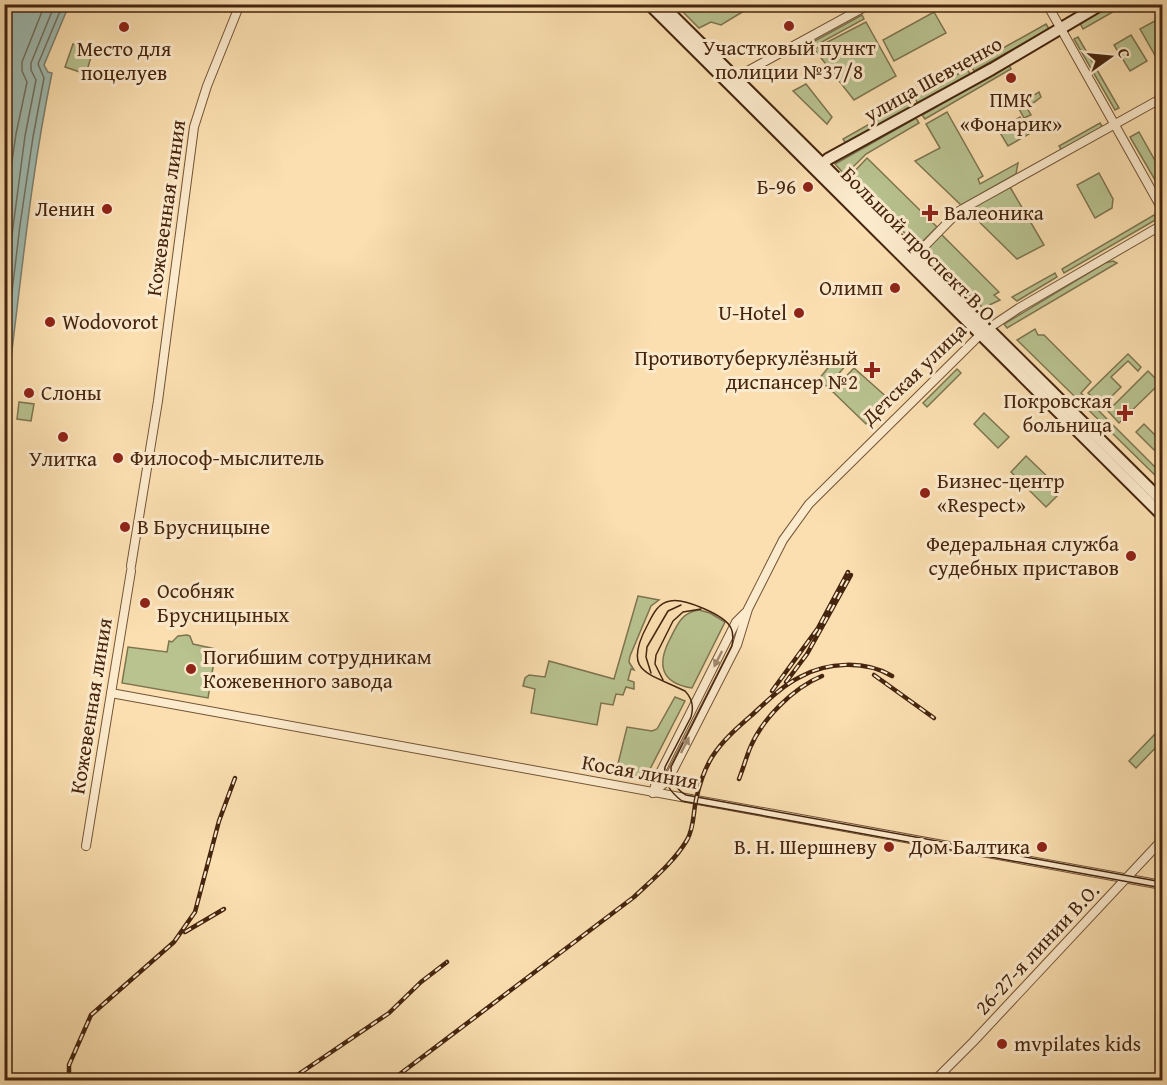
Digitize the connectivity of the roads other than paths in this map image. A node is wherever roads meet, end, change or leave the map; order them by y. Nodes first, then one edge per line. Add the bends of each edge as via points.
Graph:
1 (240, 4) edge
2 (649, 4) edge
3 (661, 4) edge
4 (870, 4) edge
5 (1047, 4) edge
6 (1101, 4) edge
7 (1061, 29) junction
8 (730, 80) junction
9 (1162, 98) edge
10 (1115, 125) junction
11 (819, 167) junction
12 (1162, 209) edge
13 (1162, 225) edge
14 (915, 256) junction
15 (984, 332) junction
16 (1162, 501) edge
17 (1162, 515) edge
18 (111, 693) junction
19 (653, 793) junction
20 (1162, 840) edge
21 (86, 846) dead end
22 (1128, 879) junction
23 (1162, 885) edge
24 (935, 1080) edge

1 - 18 street, Кожевенная линия via 194,127 158,401
2 - 8 main road, Большой проспект В.О.
3 - 8 main road, Большой проспект В.О.
4 - 8 street
5 - 7 street
6 - 7 main road, улица Шевченко
7 - 10 street
7 - 11 main road, улица Шевченко
8 - 11 main road, Большой проспект В.О.
9 - 10 street
10 - 12 street
10 - 14 street via 959,211
11 - 14 main road, Большой проспект В.О.
11 - 15 main road, Большой проспект В.О.
13 - 15 street, Детская улица
14 - 15 main road, Большой проспект В.О.
15 - 16 main road, Большой проспект В.О.
15 - 17 main road, Большой проспект В.О.
15 - 19 street, Детская улица via 809,504 783,540 740,624 737,645 668,780
18 - 19 street, Косая линия
18 - 21 street, Кожевенная линия
19 - 22 street, Косая линия
20 - 22 street, 26-27-я линии В.О.
22 - 23 street, Косая линия
22 - 24 street, 26-27-я линии В.О.

